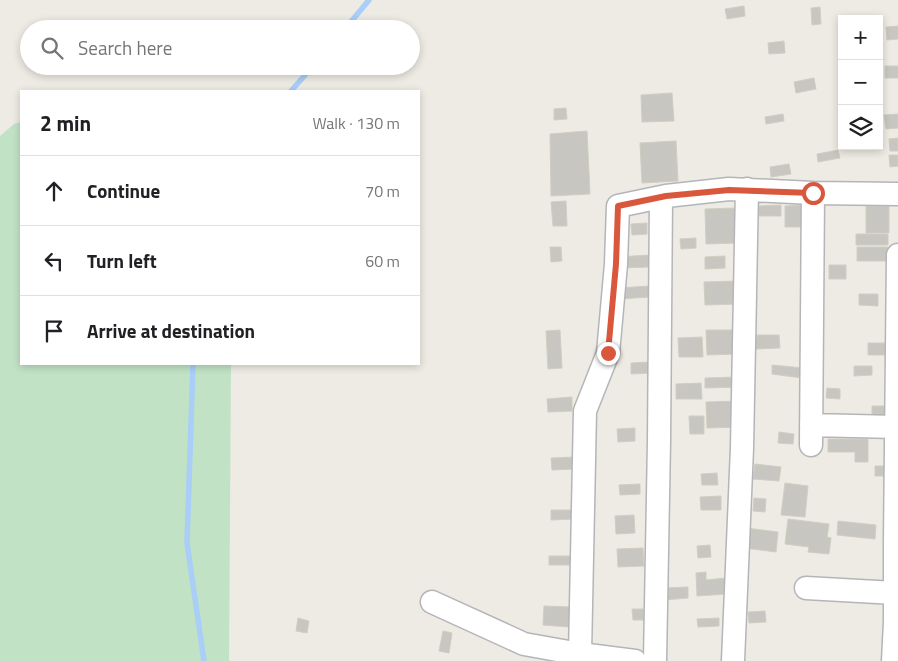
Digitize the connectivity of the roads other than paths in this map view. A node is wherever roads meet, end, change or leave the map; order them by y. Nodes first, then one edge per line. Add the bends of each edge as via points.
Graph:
1 (738, 190) junction
2 (813, 193) junction
3 (662, 197) junction
4 (898, 200) edge
5 (898, 255) edge
6 (898, 266) edge
7 (898, 374) edge
8 (896, 427) junction
9 (896, 540) edge
10 (806, 588) dead end
11 (895, 593) junction
12 (432, 602) dead end
13 (896, 623) edge
14 (522, 652) edge
15 (580, 654) junction
16 (635, 661) edge
17 (655, 661) edge
18 (733, 661) edge
19 (893, 661) edge

1 - 2 street
1 - 3 street
1 - 18 street via 742,448
2 - 4 street
2 - 8 street via 811,435
3 - 15 street via 618,206 608,353 585,411
3 - 17 street
5 - 6 street
6 - 7 street
7 - 8 street
8 - 9 street
9 - 11 street
10 - 11 street
11 - 13 street
12 - 14 street
13 - 19 street
14 - 15 street
15 - 16 street

